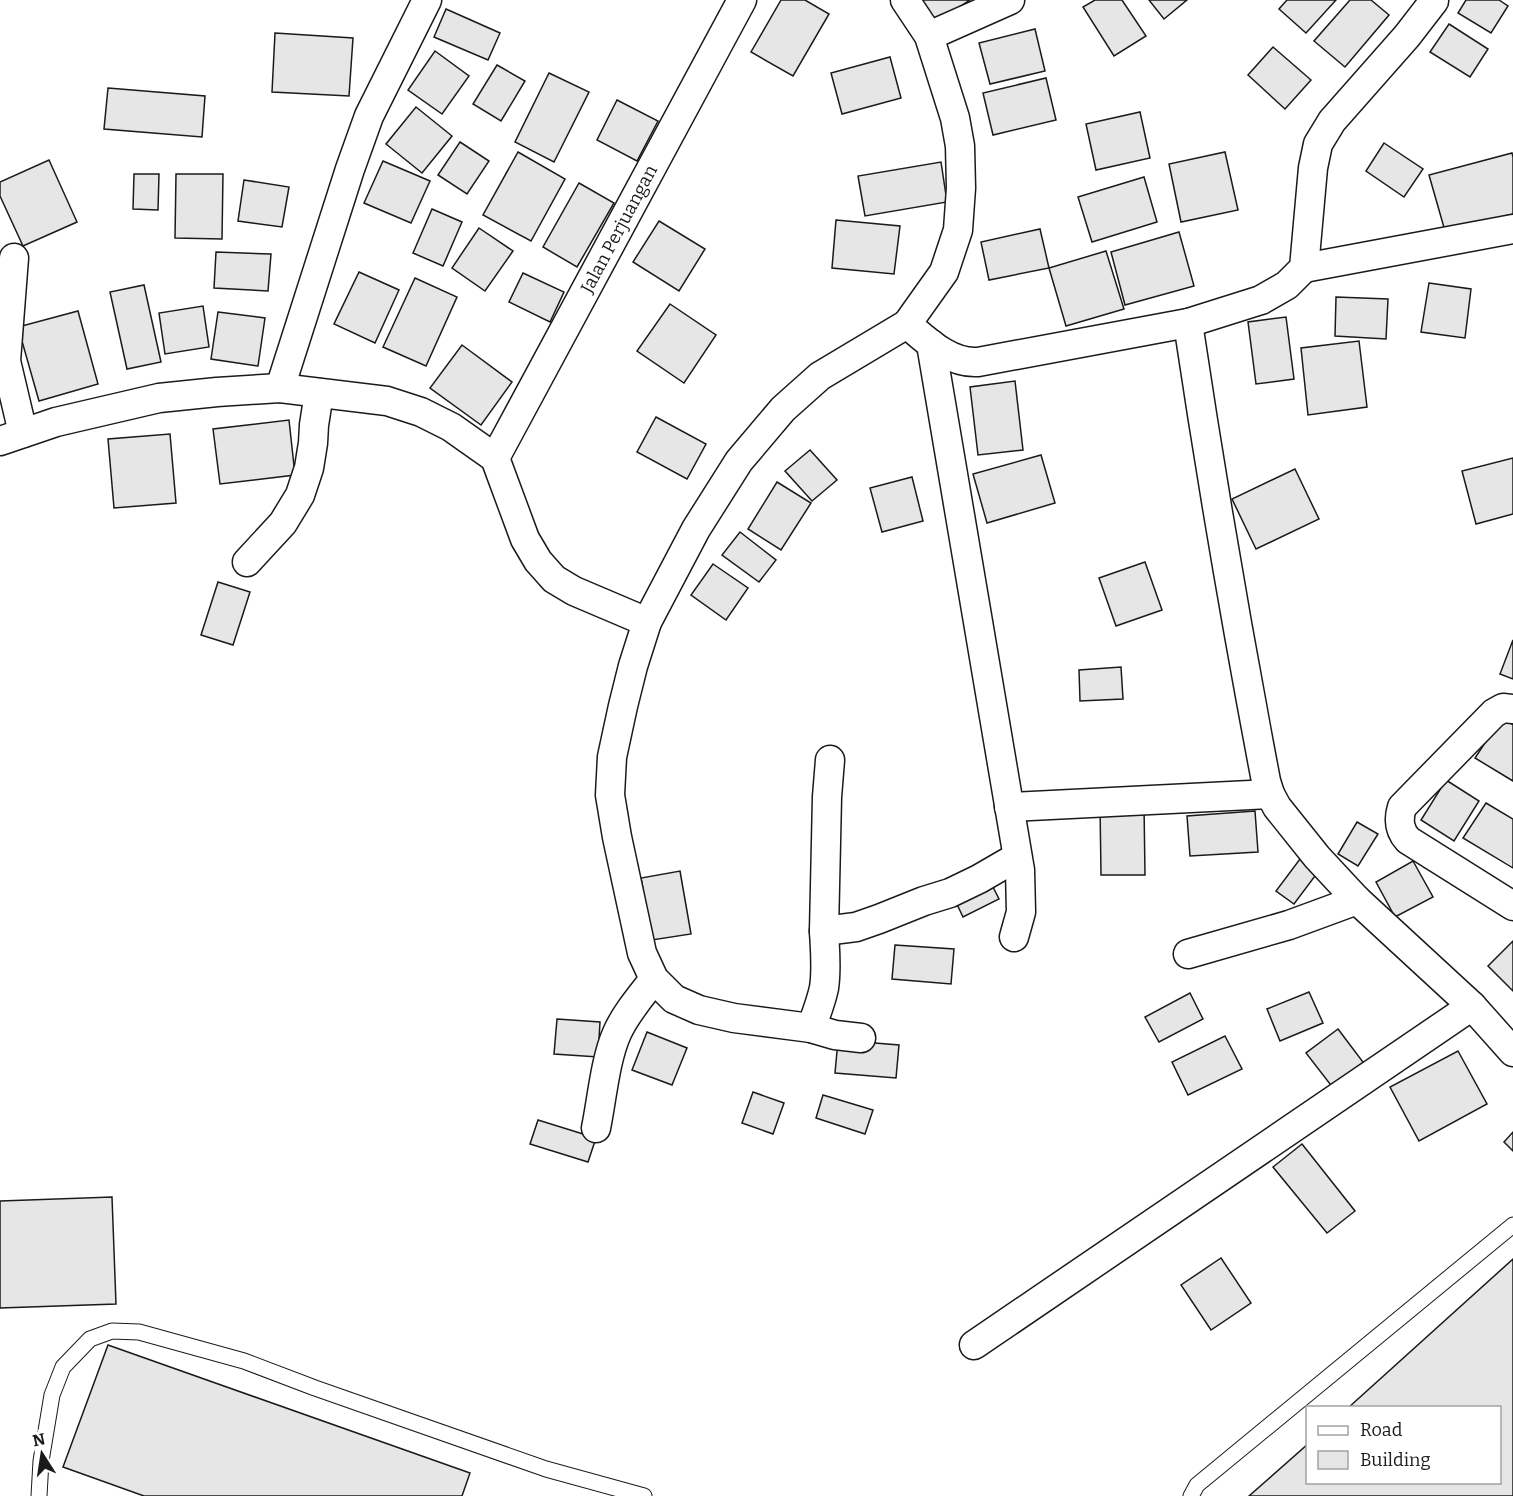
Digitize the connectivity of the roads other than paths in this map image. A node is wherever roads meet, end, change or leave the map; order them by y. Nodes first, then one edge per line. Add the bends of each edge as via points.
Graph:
1 (427, 0) edge
2 (742, 0) edge
3 (905, 0) edge
4 (1010, 0) edge
5 (1434, 0) edge
6 (929, 36) junction
7 (1513, 229) edge
8 (14, 258) dead end
9 (1304, 268) junction
10 (1188, 323) junction
11 (907, 324) junction
12 (931, 344) junction
13 (280, 388) junction
14 (319, 393) junction
15 (11, 437) edge
16 (495, 458) junction
17 (247, 562) dead end
18 (647, 622) junction
19 (1513, 709) edge
20 (830, 760) dead end
21 (1270, 794) junction
22 (1009, 807) junction
23 (1017, 857) junction
24 (1357, 900) junction
25 (1513, 906) edge
26 (824, 931) junction
27 (1014, 937) dead end
28 (1188, 954) dead end
29 (654, 979) junction
30 (1472, 1006) junction
31 (811, 1028) junction
32 (861, 1038) dead end
33 (1513, 1053) edge
34 (596, 1128) dead end
35 (1513, 1225) edge
36 (974, 1345) dead end
37 (39, 1496) edge
38 (644, 1496) edge
39 (1191, 1496) edge

1 - 13 street via 369,116
2 - 16 street, Jalan Perjuangan
3 - 6 street
4 - 6 street
5 - 9 street via 1332,121 1318,144
6 - 11 street via 955,118 962,188 958,230 944,272
7 - 9 street
8 - 15 street via 6,360
9 - 10 street via 1287,285 1261,300
10 - 12 street via 968,363
10 - 21 street via 1244,667
11 - 12 street
11 - 18 street via 820,376 783,409 739,461 696,529
12 - 22 street
13 - 14 street
13 - 15 street via 159,398 56,422
14 - 16 street via 387,401 421,412 451,427
14 - 17 street via 309,468 300,495 284,523
16 - 18 street via 525,539 554,579
18 - 29 street via 620,716 610,795 642,953
19 - 25 street via 1503,708 1494,713 1402,807 1399,817 1408,840
20 - 26 street
21 - 22 street
21 - 24 street via 1317,857
22 - 23 street
23 - 26 street via 950,893 856,927
23 - 27 street via 1021,912
24 - 28 street via 1289,925
24 - 30 street
26 - 31 street via 824,986
29 - 31 street via 674,999 699,1011
29 - 34 street via 615,1038
30 - 33 street
30 - 36 street
31 - 32 street
35 - 39 lane via 1197,1485
37 - 38 lane via 52,1395 63,1367 90,1339 112,1331 140,1332 244,1361 546,1469

